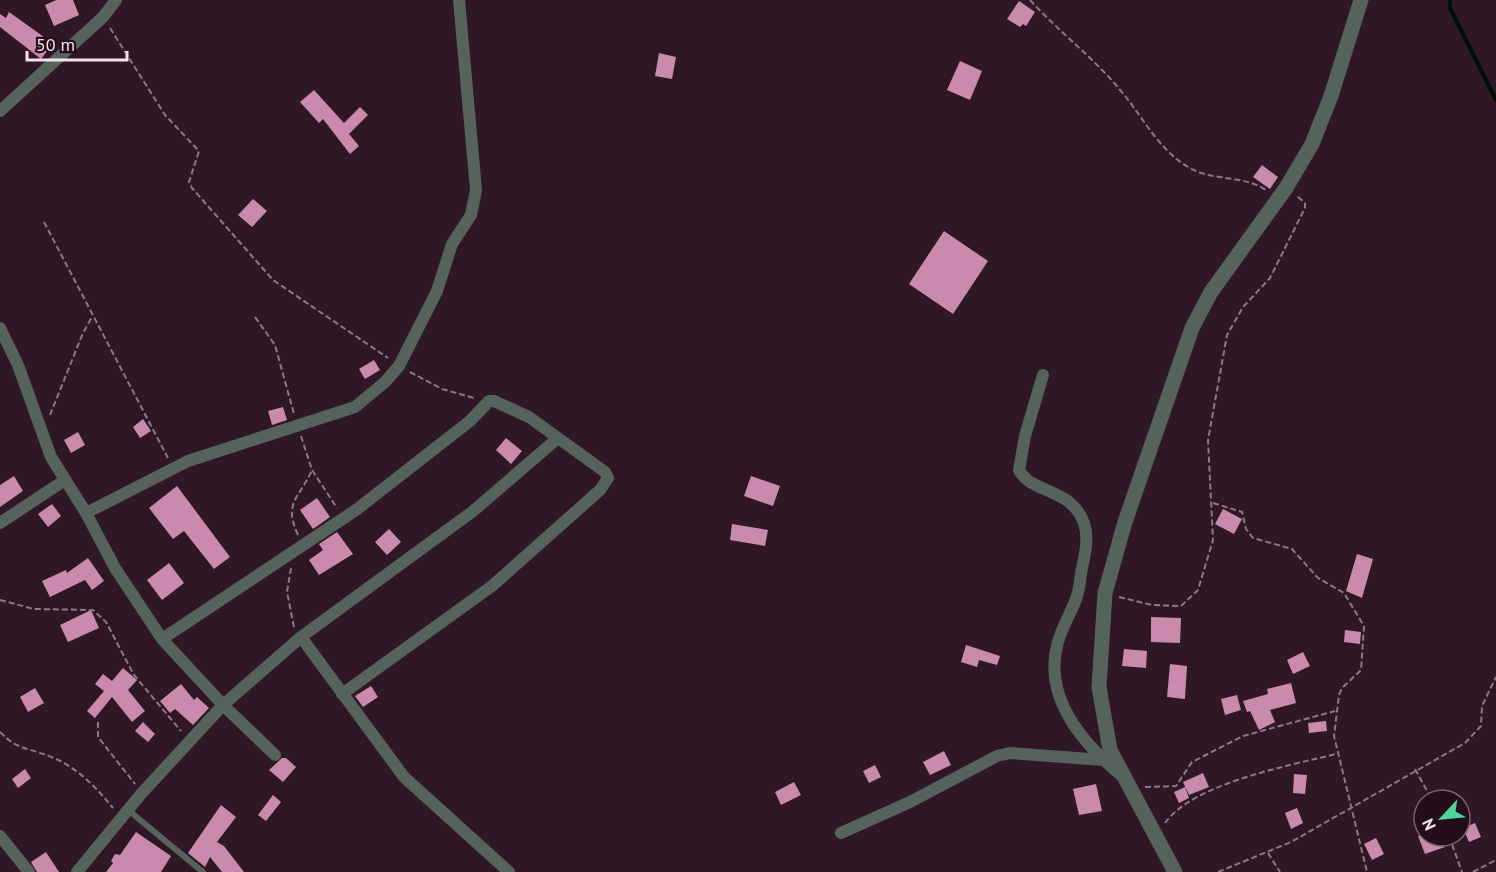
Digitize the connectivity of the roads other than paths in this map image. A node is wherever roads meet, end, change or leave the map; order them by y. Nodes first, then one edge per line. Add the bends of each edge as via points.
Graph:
1 (116, 0) edge
2 (459, 0) edge
3 (1361, 0) edge
4 (0, 111) edge
5 (0, 328) edge
6 (1043, 375) dead end
7 (558, 438) junction
8 (66, 480) junction
9 (86, 513) junction
10 (0, 523) edge
11 (301, 637) junction
12 (162, 639) junction
13 (342, 694) junction
14 (223, 705) junction
15 (275, 755) dead end
16 (1102, 760) junction
17 (1127, 784) junction
18 (125, 815) junction
19 (840, 833) dead end
20 (0, 836) edge
21 (29, 872) edge
22 (76, 872) edge
23 (203, 872) edge
24 (509, 872) edge
25 (1175, 872) edge

1 - 4 street via 103,17
2 - 9 street via 475,204 452,244 437,291 399,366 355,407 188,461
3 - 17 street via 1312,144 1282,194 1211,292 1192,328 1125,522 1104,593 1099,687 1110,750
5 - 8 street via 18,365 51,457
6 - 16 street via 1019,470 1028,480 1061,494 1084,524 1086,550 1077,596 1057,643 1054,666 1066,715
7 - 11 street via 472,512
7 - 12 street via 528,417 489,402 470,422 343,518
7 - 13 street via 605,472 606,484 492,586
8 - 9 street
8 - 10 street
9 - 12 street via 115,568
11 - 13 street
11 - 14 street
12 - 14 street
13 - 24 street via 417,791
14 - 15 street
14 - 18 street
16 - 17 street
16 - 19 street via 1010,753 998,756
17 - 25 street
18 - 22 street
18 - 23 lane
20 - 21 street

